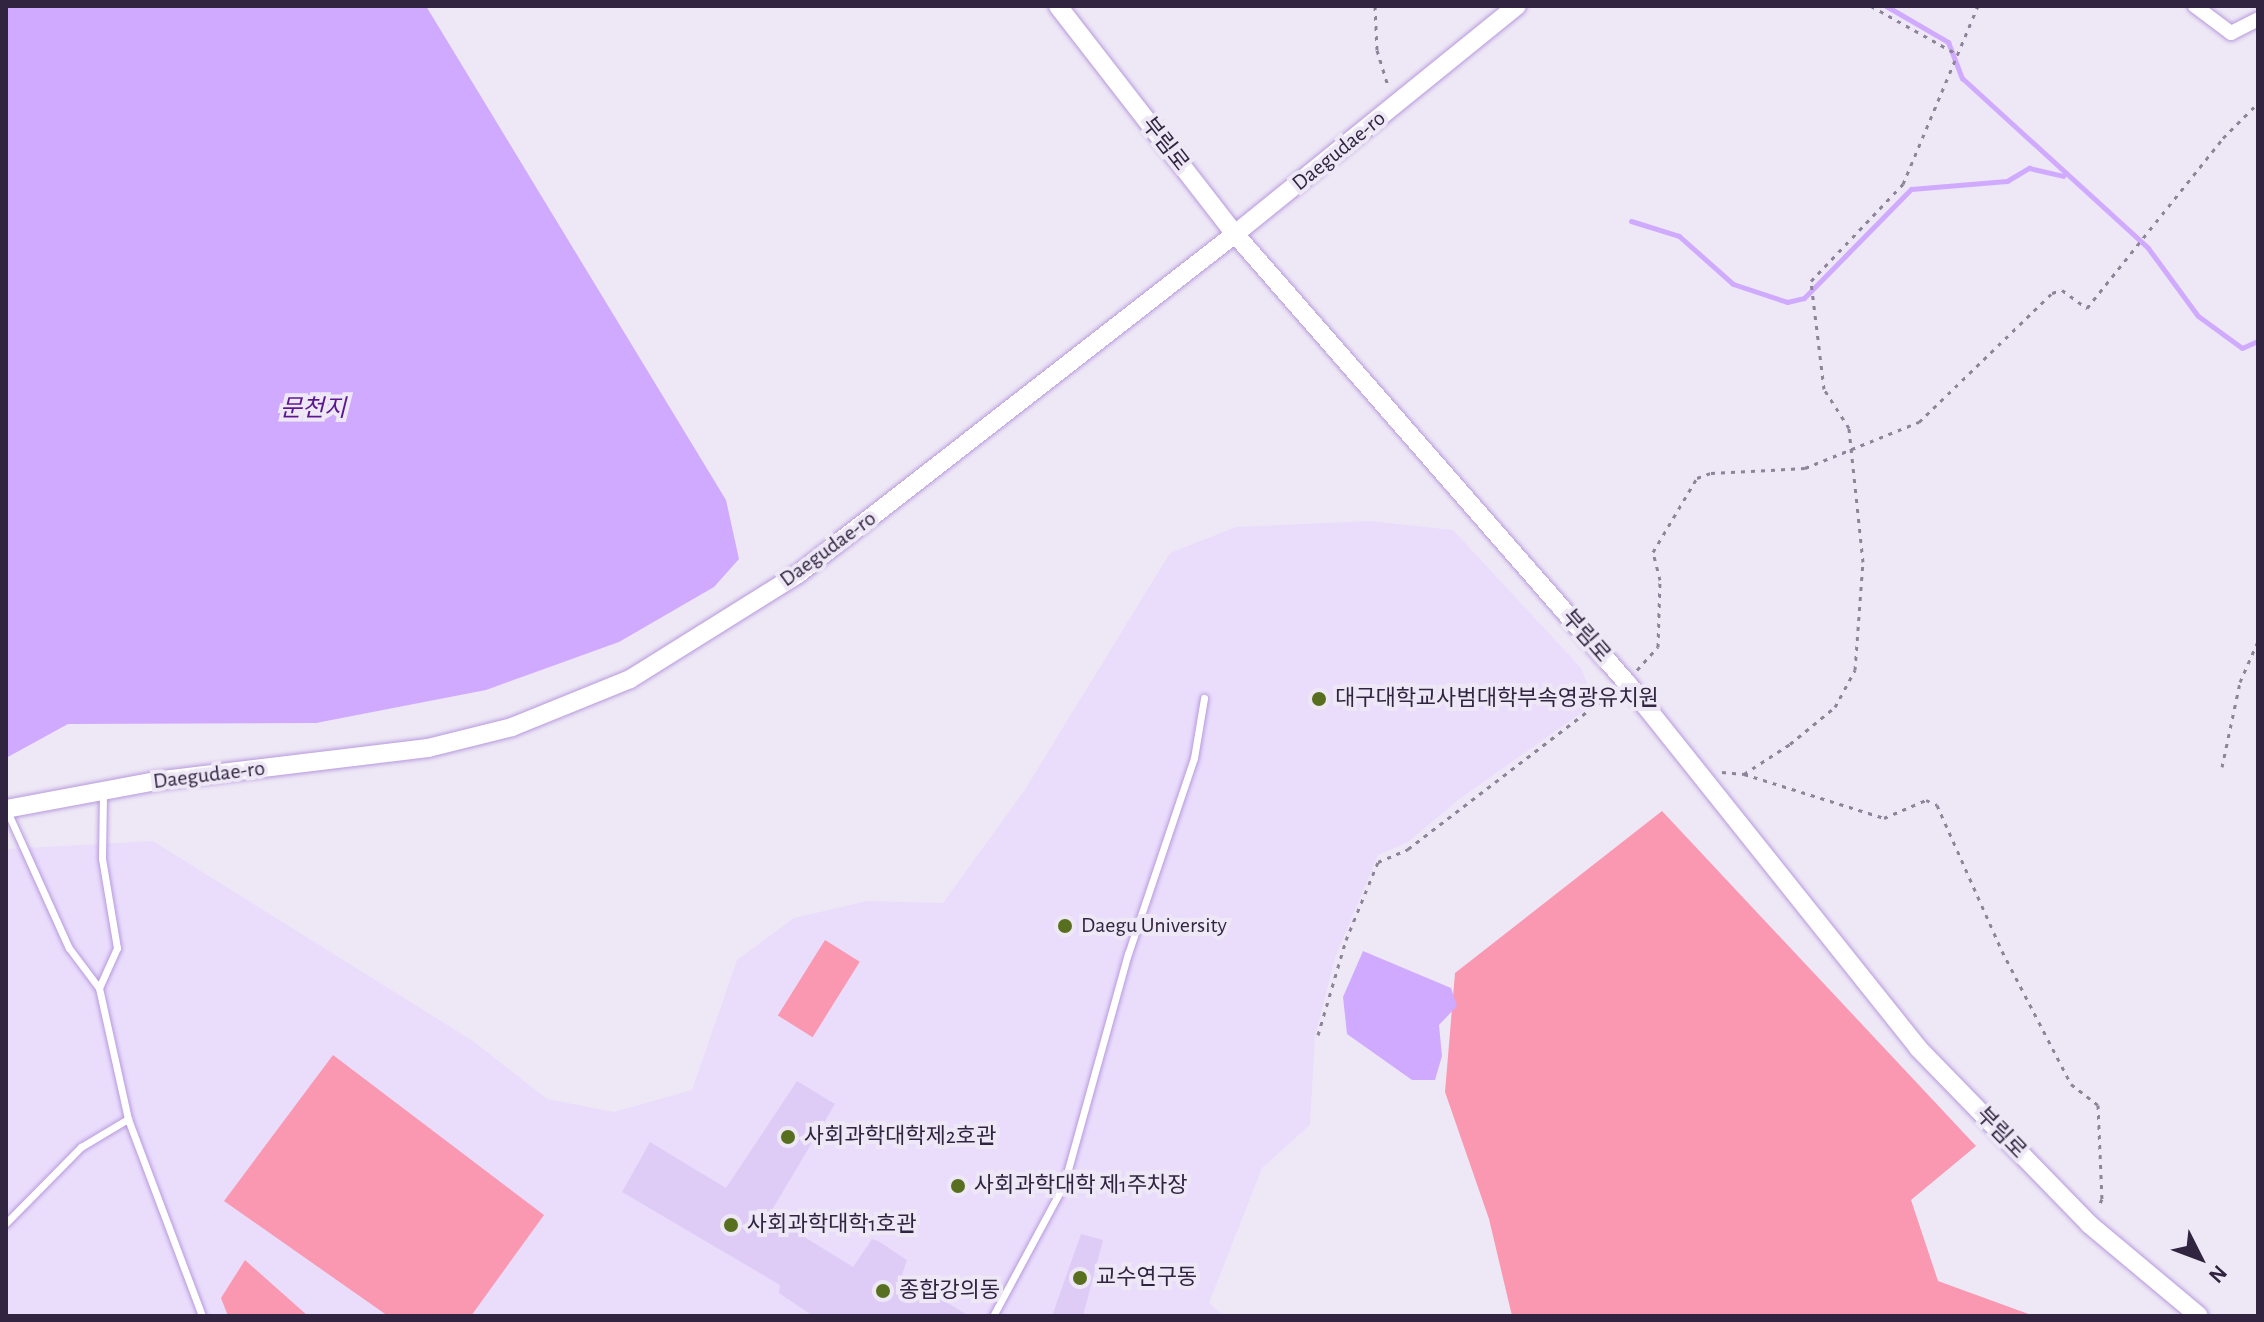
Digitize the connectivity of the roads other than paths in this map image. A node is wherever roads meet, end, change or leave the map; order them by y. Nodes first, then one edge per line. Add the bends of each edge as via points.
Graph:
1 (1058, 6) edge
2 (1517, 6) edge
3 (2195, 6) edge
4 (2258, 19) edge
5 (1235, 234) junction
6 (1204, 698) dead end
7 (105, 789) junction
8 (6, 809) edge
9 (99, 988) junction
10 (128, 1119) junction
11 (6, 1223) edge
12 (202, 1316) edge
13 (993, 1316) edge
14 (2199, 1316) edge

1 - 5 street, 부림로
2 - 5 street, Daegudae-ro
3 - 4 street via 2231,33
5 - 7 street, Daegudae-ro via 798,574 630,679 512,727 428,748
5 - 14 street, 부림로 via 1627,683 1918,1048 2089,1224
6 - 13 lane via 1194,758 1128,954 1064,1184
7 - 8 street, Daegudae-ro
7 - 9 lane via 102,858 117,948
8 - 9 lane via 69,948
9 - 10 lane
10 - 11 lane via 81,1147
10 - 12 lane

